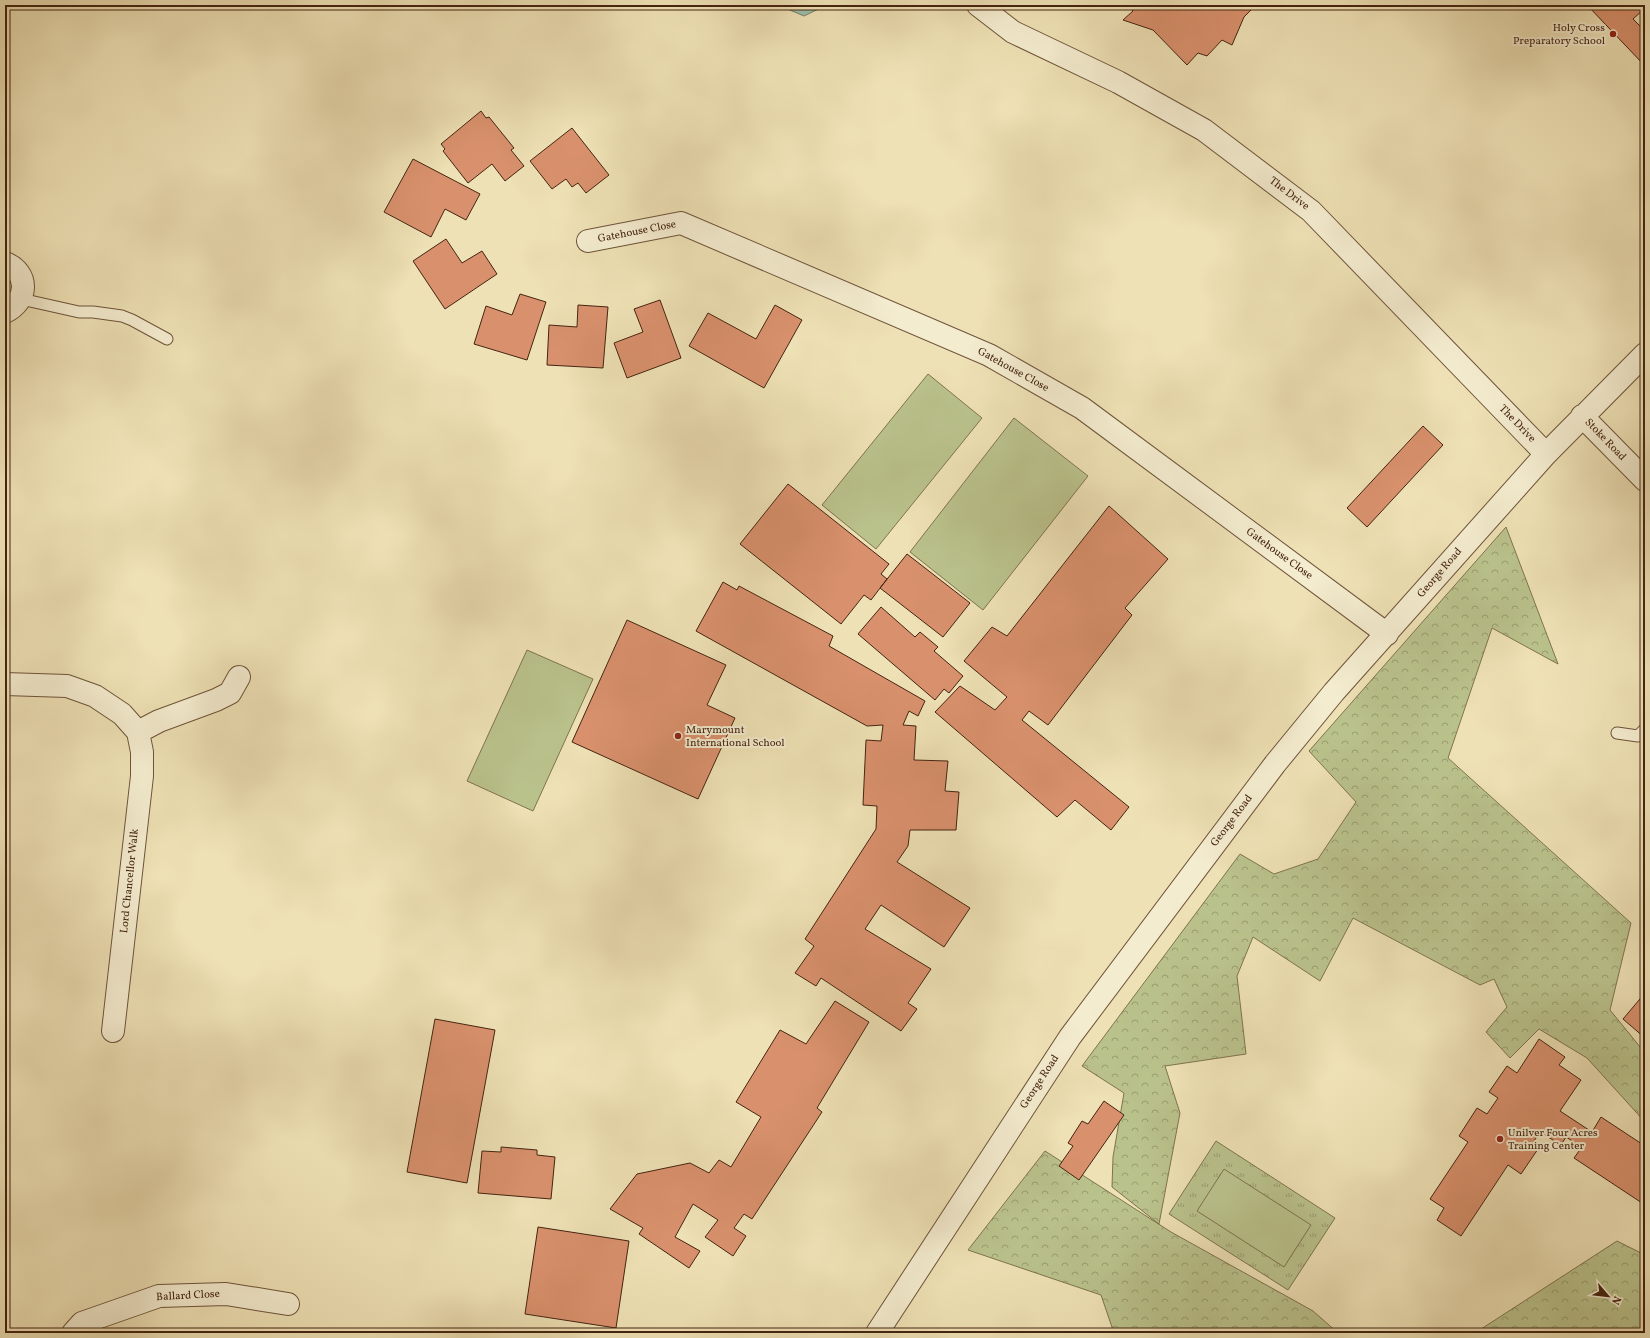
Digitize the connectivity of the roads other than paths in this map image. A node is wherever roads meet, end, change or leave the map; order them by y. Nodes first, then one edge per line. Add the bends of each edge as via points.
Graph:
1 (978, 5) edge
2 (588, 241) dead end
3 (5, 263) edge
4 (13, 305) edge
5 (167, 339) dead end
6 (1645, 354) edge
7 (1582, 416) junction
8 (1546, 454) junction
9 (1645, 480) edge
10 (1387, 634) junction
11 (240, 677) dead end
12 (5, 684) edge
13 (1645, 729) edge
14 (138, 732) junction
15 (1617, 733) dead end
16 (113, 1031) dead end
17 (288, 1304) dead end
18 (73, 1333) edge
19 (877, 1333) edge

1 - 8 street, The Drive via 1013,32 1118,82 1204,130 1311,211
2 - 10 street, Gatehouse Close via 681,223 989,355 1082,408
3 - 4 street via 22,278 23,286
4 - 5 lane via 122,316
6 - 7 street, George Road
7 - 8 street, George Road
7 - 9 street, Stoke Road
8 - 10 street, George Road
10 - 19 street, George Road via 1334,692 1275,764 1070,1037
11 - 14 street via 230,693 159,720
12 - 14 street via 66,686 95,696 122,714
13 - 15 lane via 1638,736
14 - 16 street, Lord Chancellor Walk via 142,752 142,776
17 - 18 street, Ballard Close via 226,1294 158,1296 82,1323

